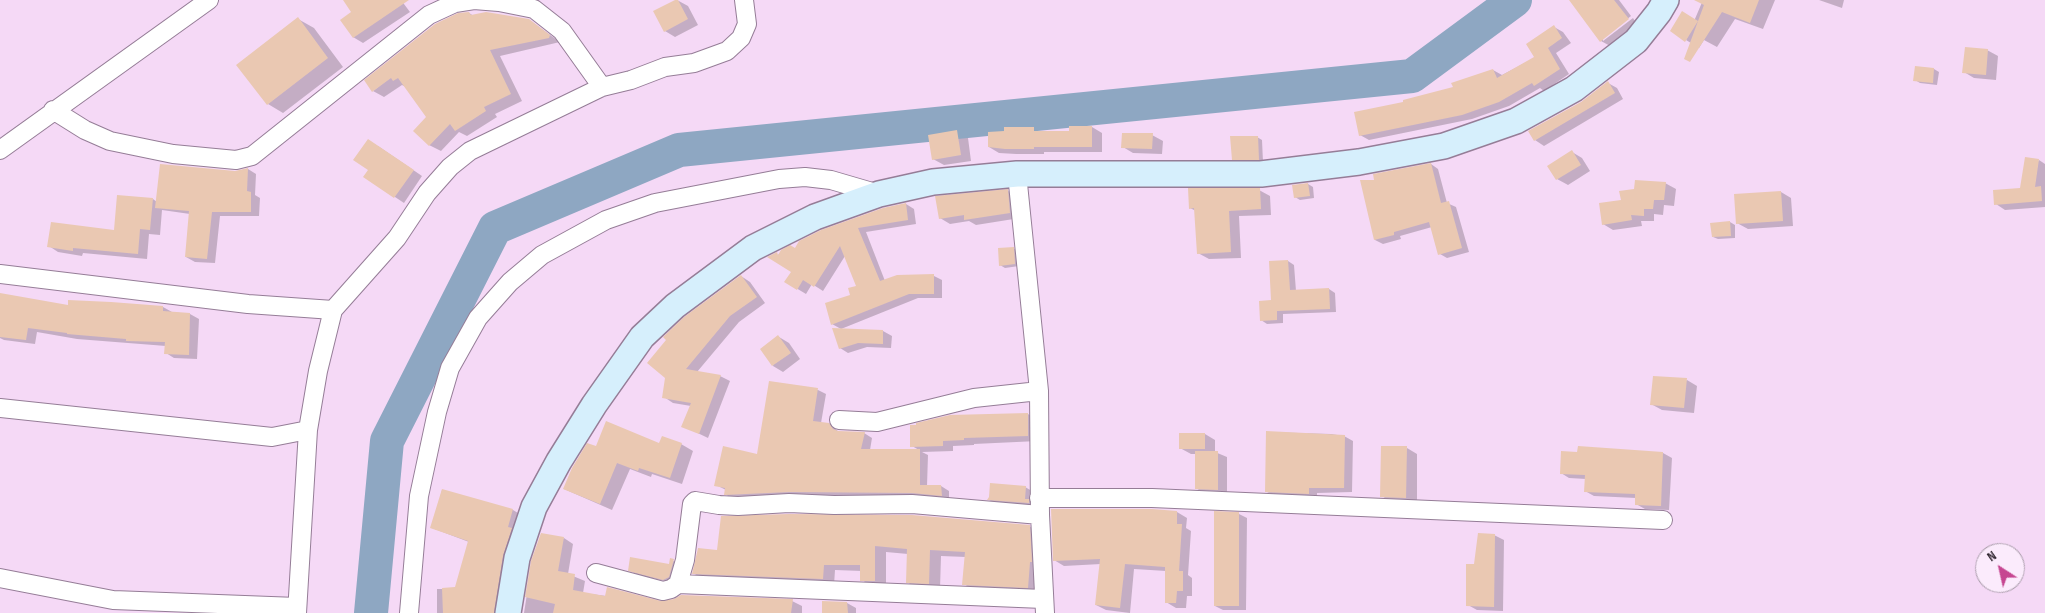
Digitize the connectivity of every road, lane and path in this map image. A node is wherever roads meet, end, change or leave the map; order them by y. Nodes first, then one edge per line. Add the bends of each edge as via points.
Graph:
1 (209, 0) edge
2 (744, 0) edge
3 (1666, 0) edge
4 (602, 86) junction
5 (53, 110) junction
6 (0, 150) edge
7 (1017, 174) junction
8 (879, 194) junction
9 (0, 274) edge
10 (333, 310) junction
11 (1039, 391) junction
12 (0, 408) edge
13 (839, 420) dead end
14 (308, 430) junction
15 (1039, 507) junction
16 (1663, 520) dead end
17 (596, 572) dead end
18 (0, 578) edge
19 (678, 584) junction
20 (1044, 606) edge
21 (297, 610) edge
22 (409, 613) edge
23 (508, 613) edge

1 - 5 street
2 - 4 street via 747,24 740,38 727,51 694,63 665,67 631,80
3 - 7 street via 1636,41 1574,89 1516,121 1444,146 1359,162 1261,174
4 - 5 street via 562,31 534,9 474,0 455,3 429,15 252,156 236,160 174,154 110,141
4 - 10 street via 470,151 450,167 427,193 397,238
5 - 6 street
7 - 8 street via 933,182
7 - 11 street
8 - 22 street via 831,180 805,177 655,203 606,220 542,255 510,282 478,318 448,377 437,412 419,496
8 - 23 street via 815,218 753,248 675,306 642,338 594,405 534,507 517,558
9 - 10 street via 248,304
10 - 14 street
11 - 13 street via 974,398 877,422
11 - 15 street
12 - 14 street via 262,437 287,436
14 - 21 street
15 - 16 street via 1152,498
15 - 19 street via 729,505 694,501
15 - 20 street
17 - 19 street via 663,591
18 - 21 street via 113,600
19 - 20 street

